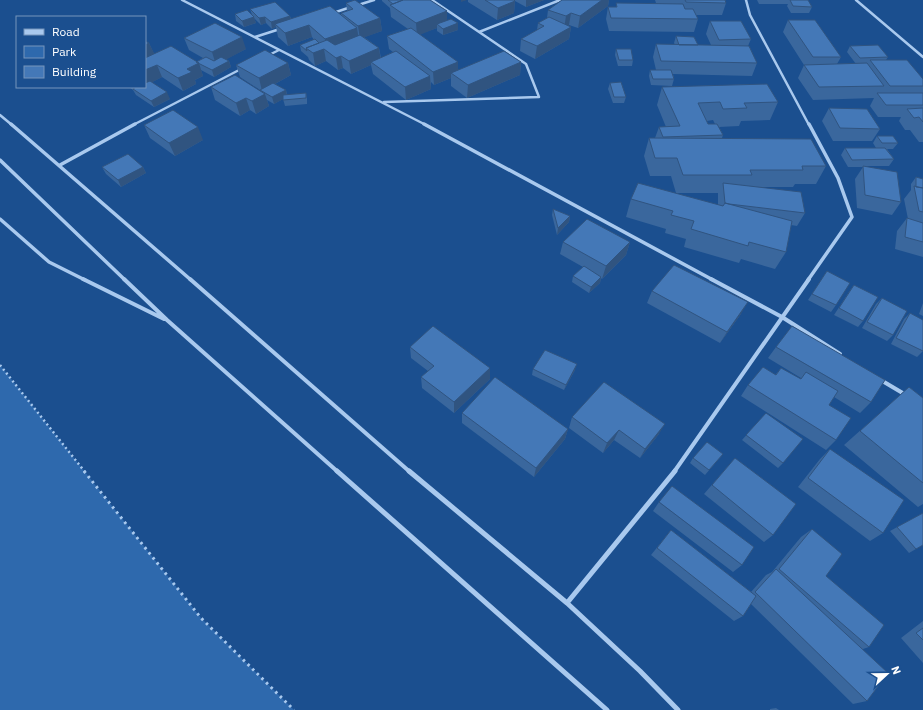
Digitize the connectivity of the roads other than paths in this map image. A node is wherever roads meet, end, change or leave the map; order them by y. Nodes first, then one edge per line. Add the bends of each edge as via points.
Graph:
1 (182, 0) edge
2 (374, 0) edge
3 (432, 0) edge
4 (560, 0) edge
5 (746, 0) edge
6 (856, 0) edge
7 (330, 14) edge
8 (285, 28) edge
9 (479, 32) junction
10 (255, 37) junction
11 (279, 50) junction
12 (265, 57) edge
13 (923, 57) edge
14 (245, 67) edge
15 (383, 102) junction
16 (0, 115) edge
17 (0, 160) edge
18 (60, 165) junction
19 (0, 219) edge
20 (782, 317) junction
21 (167, 320) junction
22 (842, 355) edge
23 (876, 376) edge
24 (910, 398) edge
25 (567, 603) junction
26 (607, 710) edge
27 (678, 710) edge

1 - 10 street
2 - 7 street
3 - 9 street
4 - 9 street
5 - 20 street via 750,15 838,178 852,217
6 - 13 street
8 - 10 street
9 - 15 street via 526,64 539,97
10 - 11 street
11 - 12 street
11 - 15 street
14 - 18 street
15 - 20 street
16 - 18 street
17 - 21 street
18 - 25 street via 409,471
19 - 21 street via 49,262
20 - 22 street
20 - 25 street via 666,482
21 - 26 street
23 - 24 street
25 - 27 street

